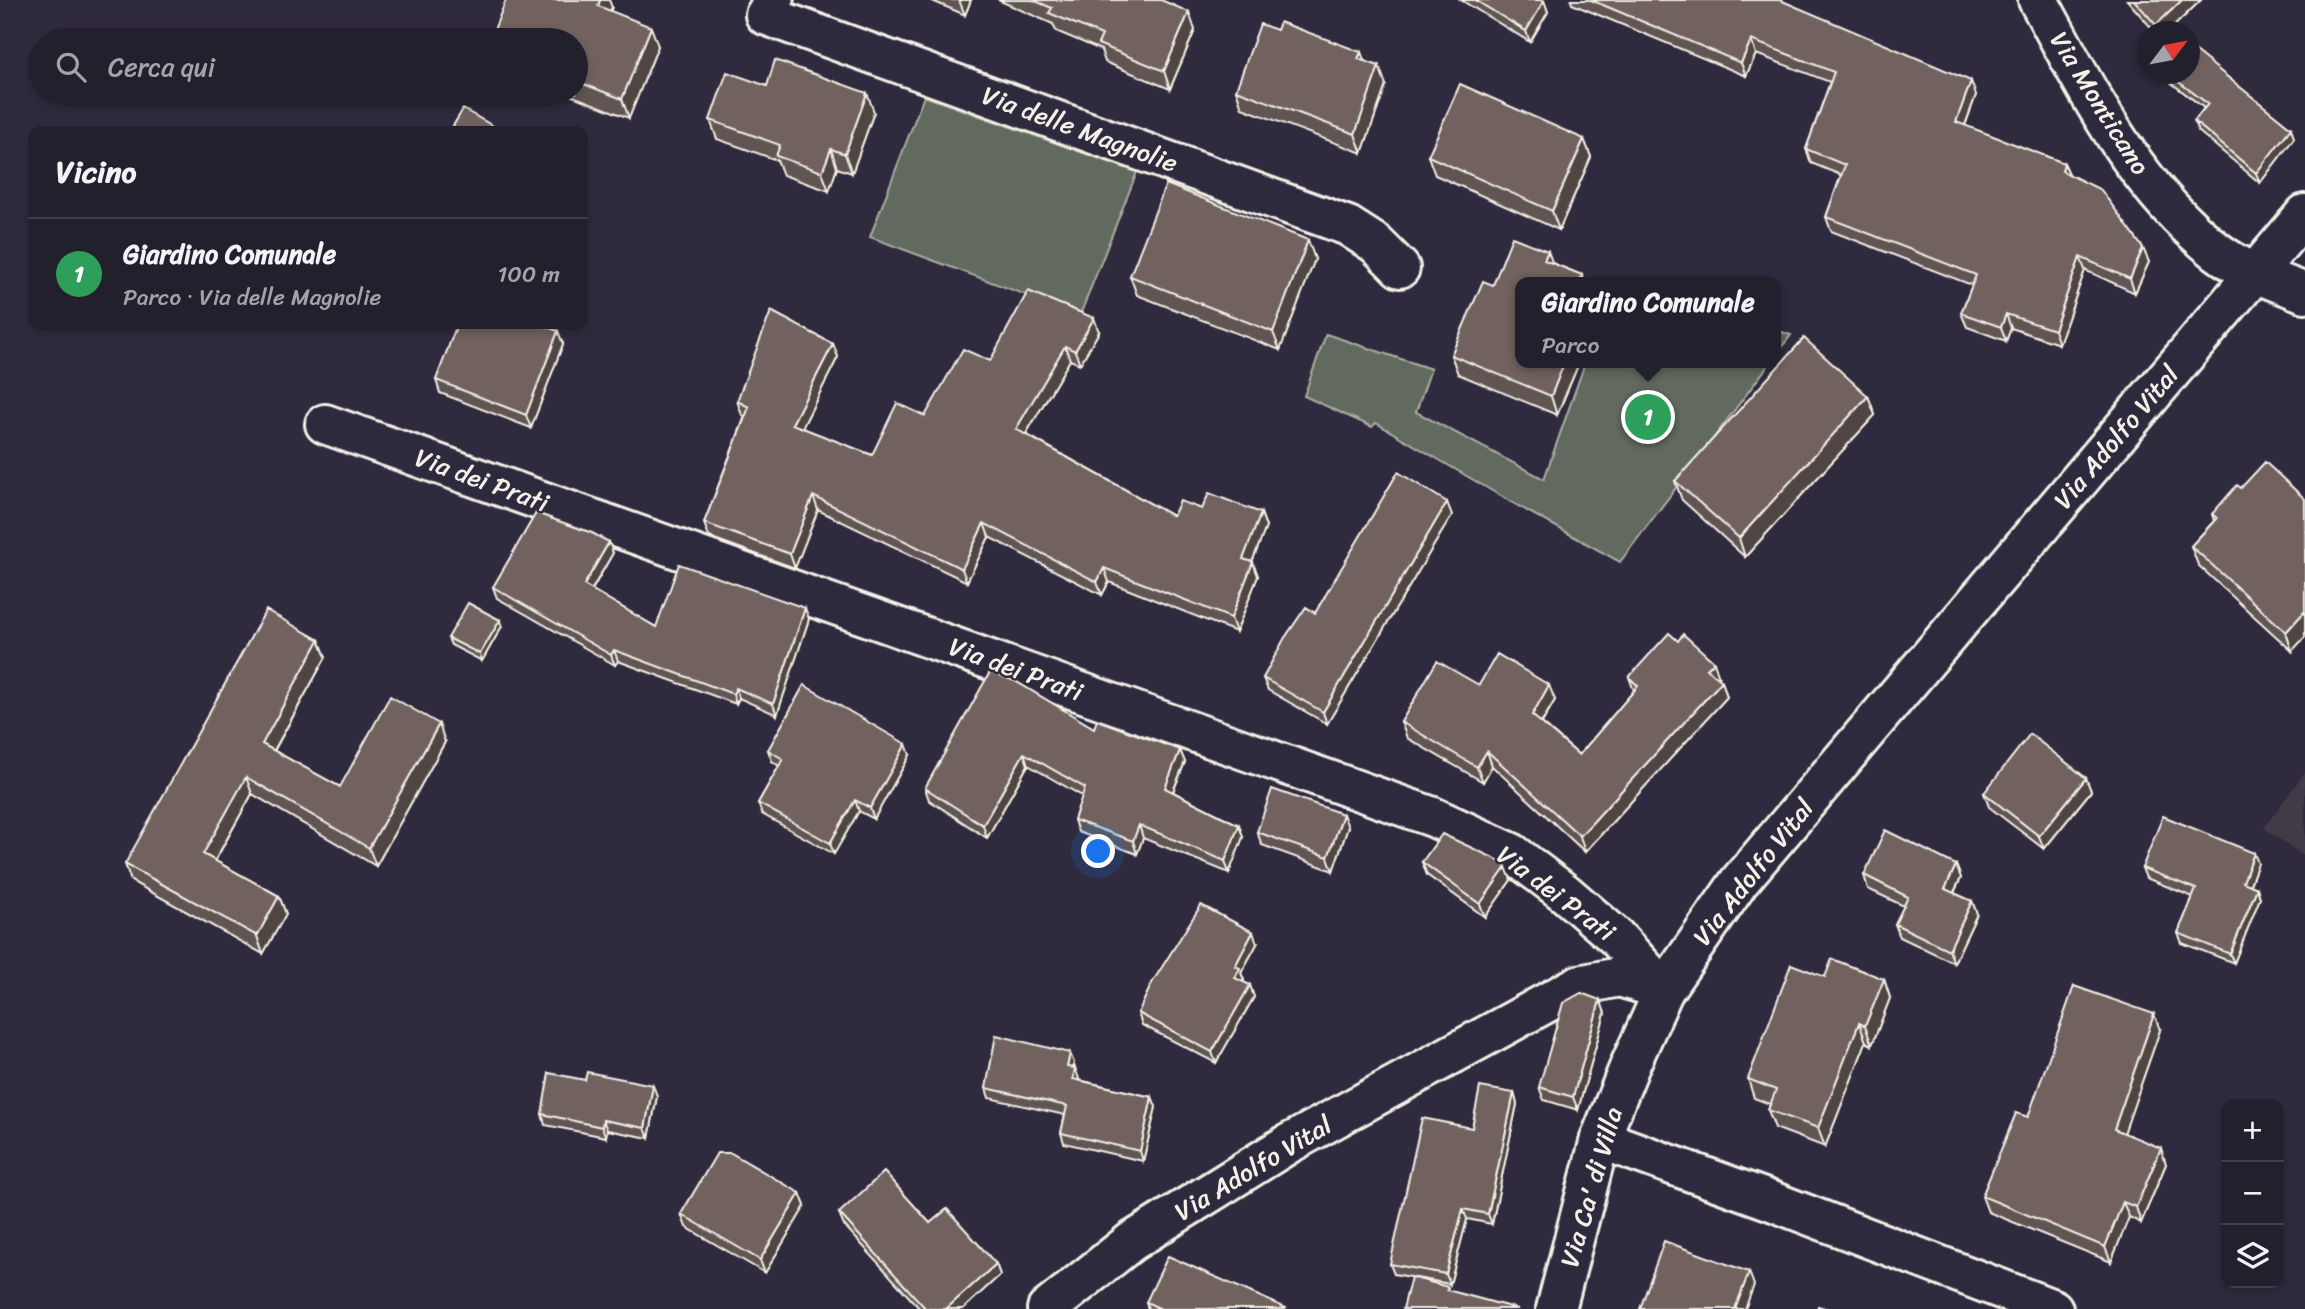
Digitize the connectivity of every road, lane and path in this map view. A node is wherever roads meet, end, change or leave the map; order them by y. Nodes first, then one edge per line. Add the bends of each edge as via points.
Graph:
1 (774, 0) edge
2 (2038, 0) edge
3 (2305, 214) edge
4 (1400, 268) dead end
5 (2256, 273) junction
6 (2305, 293) edge
7 (325, 424) dead end
8 (1664, 990) junction
9 (1600, 1139) junction
10 (1047, 1309) edge
11 (1556, 1309) edge
12 (2053, 1309) edge

1 - 4 street, Via delle Magnolie via 765,15 1348,226 1376,244
2 - 5 street, Via Monticano via 2120,146 2176,213 2220,253
3 - 5 street, Via Adolfo Vital
5 - 6 street, Via Monticano
5 - 8 street, Via Adolfo Vital via 1739,882
7 - 8 street, Via dei Prati via 1433,817 1512,853 1616,937
8 - 9 street, Via Ca' di Villa
8 - 10 street, Via Adolfo Vital via 1619,977 1579,985 1289,1144 1131,1242
9 - 11 street, Via Ca' di Villa
9 - 12 street

